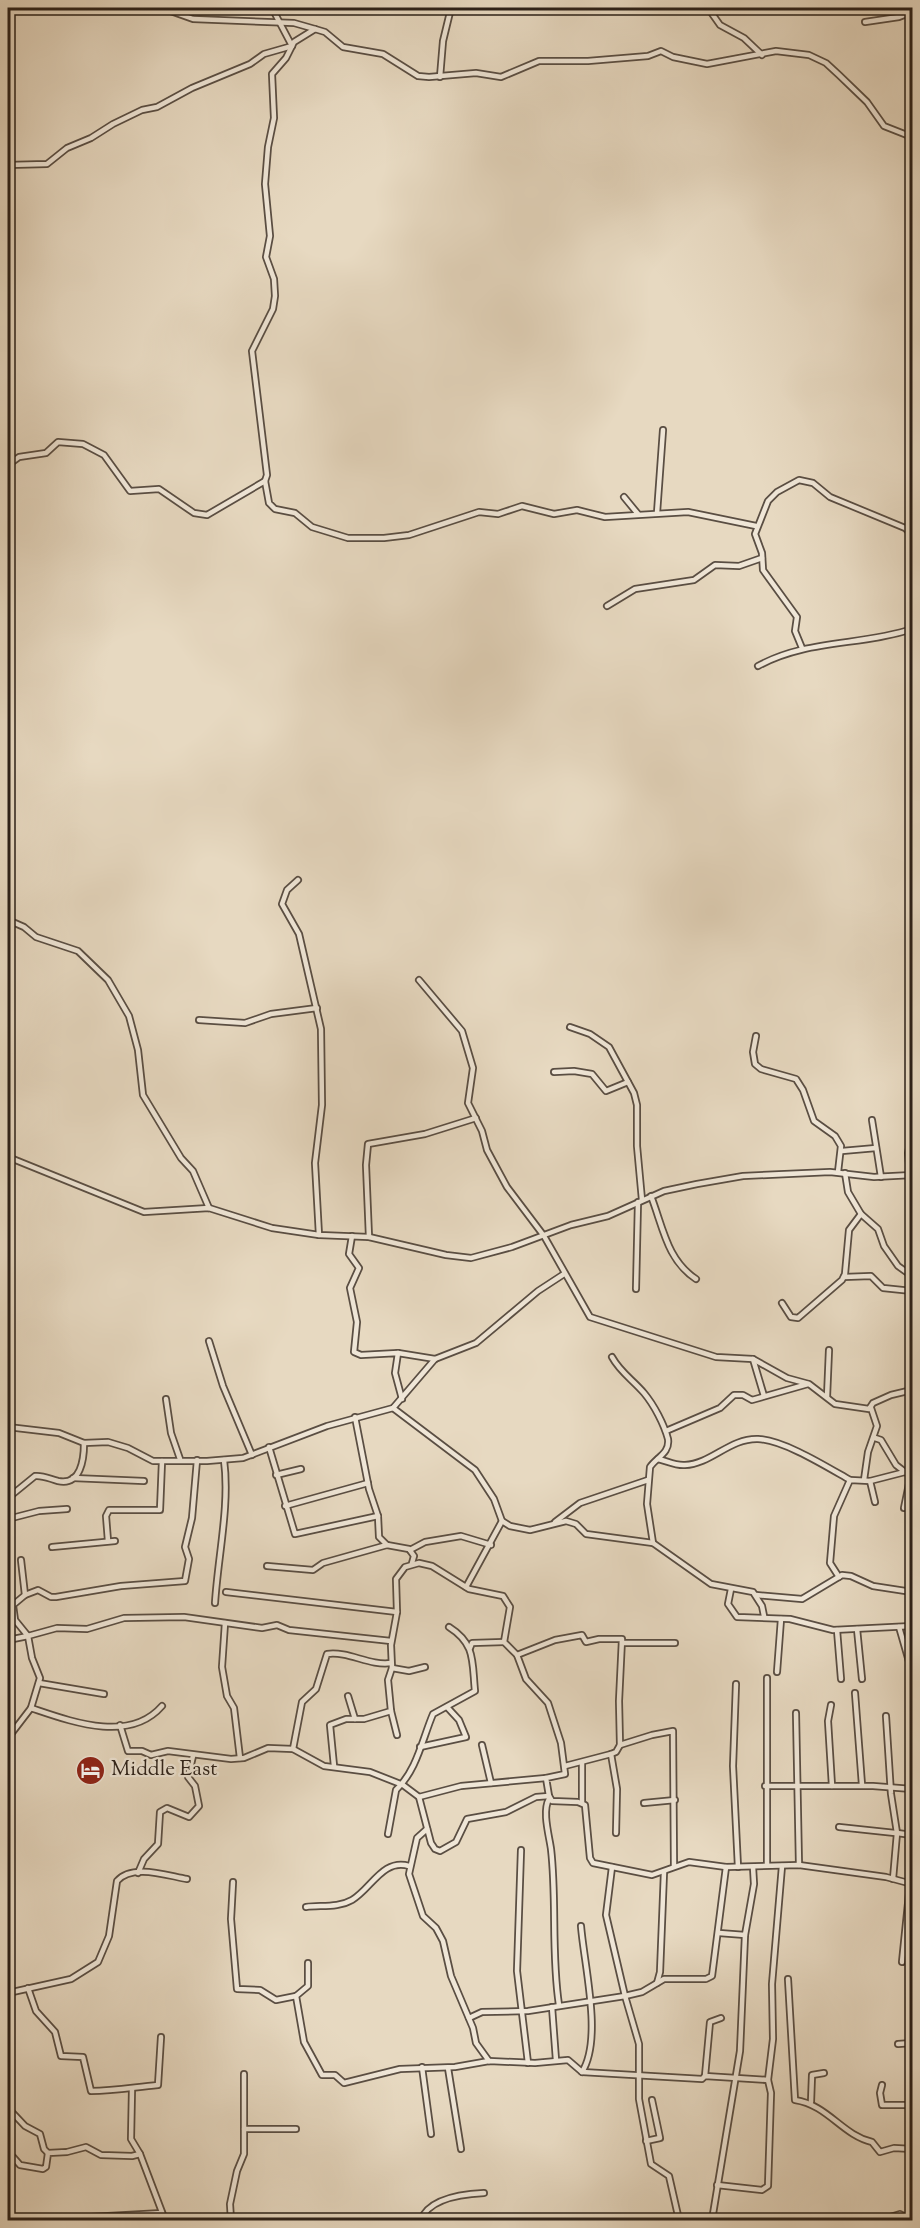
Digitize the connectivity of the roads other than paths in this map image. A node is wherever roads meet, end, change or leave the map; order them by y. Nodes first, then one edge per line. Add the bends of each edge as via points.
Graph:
1 (162, 8) edge
2 (272, 8) edge
3 (452, 8) edge
4 (708, 8) edge
5 (912, 12) edge
6 (865, 22) dead end
7 (280, 24) junction
8 (315, 29) junction
9 (292, 46) junction
10 (762, 55) junction
11 (440, 77) junction
12 (912, 137) edge
13 (8, 165) edge
14 (663, 430) dead end
15 (8, 465) edge
16 (265, 481) junction
17 (624, 497) dead end
18 (657, 513) junction
19 (638, 514) junction
20 (756, 526) junction
21 (912, 535) edge
22 (762, 558) junction
23 (607, 606) dead end
24 (912, 629) edge
25 (802, 648) junction
26 (758, 666) dead end
27 (298, 879) dead end
28 (8, 920) edge
29 (419, 980) dead end
30 (317, 1008) junction
31 (199, 1020) dead end
32 (570, 1027) dead end
33 (756, 1036) dead end
34 (554, 1072) dead end
35 (628, 1082) junction
36 (476, 1118) junction
37 (872, 1120) dead end
38 (912, 1134) edge
39 (876, 1148) junction
40 (842, 1150) junction
41 (8, 1157) edge
42 (838, 1172) junction
43 (845, 1173) junction
44 (910, 1176) edge
45 (880, 1177) junction
46 (651, 1196) junction
47 (912, 1197) edge
48 (640, 1201) junction
49 (210, 1208) junction
50 (861, 1214) junction
51 (319, 1235) junction
52 (352, 1236) junction
53 (544, 1236) junction
54 (369, 1237) junction
55 (564, 1275) junction
56 (912, 1276) edge
57 (844, 1277) junction
58 (696, 1279) dead end
59 (636, 1289) dead end
60 (912, 1291) edge
61 (782, 1302) dead end
62 (209, 1341) dead end
63 (829, 1350) dead end
64 (398, 1353) junction
65 (612, 1357) dead end
66 (435, 1359) junction
67 (753, 1359) junction
68 (809, 1384) junction
69 (912, 1390) edge
70 (764, 1396) junction
71 (827, 1397) junction
72 (166, 1399) dead end
73 (402, 1399) junction
74 (393, 1408) junction
75 (871, 1408) junction
76 (355, 1417) junction
77 (8, 1427) edge
78 (666, 1431) junction
79 (874, 1438) junction
80 (84, 1443) junction
81 (268, 1446) junction
82 (252, 1455) junction
83 (180, 1459) junction
84 (658, 1459) junction
85 (197, 1460) junction
86 (224, 1460) junction
87 (162, 1461) junction
88 (301, 1469) dead end
89 (910, 1473) edge
90 (276, 1475) junction
91 (73, 1478) junction
92 (648, 1480) junction
93 (849, 1480) junction
94 (144, 1481) dead end
95 (867, 1481) junction
96 (368, 1483) junction
97 (8, 1498) edge
98 (875, 1502) dead end
99 (285, 1506) junction
100 (904, 1508) dead end
101 (67, 1509) dead end
102 (378, 1516) junction
103 (8, 1519) edge
104 (502, 1521) junction
105 (555, 1522) junction
106 (115, 1540) dead end
107 (108, 1541) junction
108 (653, 1543) junction
109 (387, 1545) junction
110 (491, 1545) junction
111 (52, 1547) dead end
112 (410, 1550) junction
113 (414, 1556) junction
114 (21, 1560) dead end
115 (412, 1563) junction
116 (419, 1563) junction
117 (267, 1566) dead end
118 (839, 1577) junction
119 (466, 1587) junction
120 (731, 1589) junction
121 (226, 1592) dead end
122 (912, 1592) edge
123 (25, 1595) junction
124 (756, 1595) junction
125 (215, 1603) dead end
126 (397, 1612) junction
127 (764, 1616) junction
128 (781, 1619) junction
129 (225, 1623) junction
130 (912, 1626) edge
131 (449, 1627) dead end
132 (899, 1627) junction
133 (857, 1629) junction
134 (837, 1630) junction
135 (28, 1636) junction
136 (8, 1640) edge
137 (391, 1641) junction
138 (504, 1642) junction
139 (622, 1643) junction
140 (675, 1643) dead end
141 (470, 1648) junction
142 (517, 1655) junction
143 (392, 1665) junction
144 (425, 1667) dead end
145 (777, 1672) dead end
146 (912, 1672) edge
147 (767, 1678) dead end
148 (841, 1679) dead end
149 (862, 1679) dead end
150 (39, 1683) junction
151 (736, 1684) dead end
152 (855, 1693) dead end
153 (104, 1694) dead end
154 (348, 1696) dead end
155 (831, 1705) dead end
156 (162, 1706) dead end
157 (447, 1707) junction
158 (31, 1708) junction
159 (391, 1711) junction
160 (796, 1713) dead end
161 (886, 1716) dead end
162 (355, 1719) junction
163 (120, 1725) junction
164 (397, 1736) dead end
165 (8, 1738) edge
166 (482, 1744) dead end
167 (620, 1745) junction
168 (420, 1747) junction
169 (293, 1749) junction
170 (612, 1754) junction
171 (193, 1756) junction
172 (240, 1758) junction
173 (582, 1763) junction
174 (334, 1766) junction
175 (565, 1766) junction
176 (546, 1778) junction
177 (491, 1783) junction
178 (403, 1785) junction
179 (862, 1785) junction
180 (765, 1786) junction
181 (796, 1786) junction
182 (832, 1786) junction
183 (891, 1788) junction
184 (912, 1789) edge
185 (419, 1797) junction
186 (549, 1797) junction
187 (675, 1800) junction
188 (582, 1803) junction
189 (644, 1803) dead end
190 (839, 1827) dead end
191 (427, 1829) junction
192 (616, 1833) dead end
193 (896, 1833) junction
194 (388, 1834) dead end
195 (912, 1834) edge
196 (520, 1850) dead end
197 (767, 1864) junction
198 (799, 1865) junction
199 (409, 1866) junction
200 (674, 1866) junction
201 (782, 1866) junction
202 (612, 1867) junction
203 (738, 1867) junction
204 (753, 1867) junction
205 (726, 1868) junction
206 (664, 1872) junction
207 (138, 1873) junction
208 (187, 1879) dead end
209 (892, 1879) junction
210 (233, 1882) dead end
211 (911, 1884) edge
212 (306, 1907) dead end
213 (581, 1926) dead end
214 (719, 1933) junction
215 (745, 1935) junction
216 (902, 1962) dead end
217 (308, 1963) dead end
218 (788, 1979) dead end
219 (657, 1983) junction
220 (28, 1988) junction
221 (8, 1993) edge
222 (296, 1996) junction
223 (626, 1996) junction
224 (591, 2002) junction
225 (559, 2005) junction
226 (552, 2007) junction
227 (521, 2011) junction
228 (469, 2018) junction
229 (721, 2018) dead end
230 (161, 2037) dead end
231 (912, 2043) edge
232 (898, 2044) dead end
233 (556, 2060) junction
234 (489, 2061) junction
235 (528, 2063) junction
236 (422, 2067) junction
237 (448, 2068) junction
238 (582, 2072) junction
239 (824, 2073) dead end
240 (244, 2074) dead end
241 (705, 2076) junction
242 (639, 2077) junction
243 (734, 2077) junction
244 (768, 2080) junction
245 (882, 2085) dead end
246 (132, 2089) junction
247 (652, 2100) dead end
248 (811, 2102) junction
249 (912, 2105) edge
250 (8, 2108) edge
251 (244, 2129) junction
252 (296, 2129) dead end
253 (431, 2134) dead end
254 (646, 2141) junction
255 (461, 2149) dead end
256 (912, 2150) edge
257 (48, 2153) junction
258 (140, 2154) junction
259 (8, 2157) edge
260 (717, 2185) junction
261 (484, 2193) dead end
262 (162, 2213) junction
263 (72, 2218) dead end
264 (165, 2220) edge
265 (231, 2220) edge
266 (421, 2220) edge
267 (679, 2220) edge
268 (712, 2220) edge
269 (880, 2220) edge
270 (912, 2220) edge

1 - 7 street via 193,19
2 - 7 street
3 - 11 street via 443,41
4 - 10 street via 720,25 744,38
5 - 6 street
7 - 8 street
7 - 9 street
8 - 9 street
8 - 11 street via 349,49 383,54 418,76
9 - 13 street via 264,54 157,107 142,110 67,148 47,164
9 - 16 street via 272,74 274,118 265,184 270,236 266,257 275,296 273,309 252,351
10 - 11 street via 707,64 661,51 648,56 588,61 539,61 501,77 476,73
10 - 12 street via 776,51 802,54 826,63 867,102 884,126
14 - 18 street
15 - 16 street via 19,457 46,453 58,442 82,444 108,459 129,491 159,489 202,515 214,513
16 - 19 street via 269,503 275,509 295,513 312,527 348,538 409,535 479,512 498,514 522,506 554,514 577,510 605,517
17 - 19 street
18 - 19 street
18 - 20 street via 688,512
20 - 21 street via 772,496 799,480 813,483 830,497 905,528
20 - 22 street via 755,538
22 - 23 street via 739,566 715,565 694,580 635,590
22 - 25 street via 763,570 797,617 795,631
24 - 25 street via 890,636
25 - 26 street
27 - 30 street via 287,890 282,904 299,934
28 - 49 street via 36,936 78,951 108,980 129,1016 143,1095 193,1171
29 - 36 street via 465,1038 473,1068 468,1103
30 - 31 street via 271,1014 245,1023
30 - 51 street via 322,1095 315,1163
32 - 35 street via 609,1047
33 - 40 street via 755,1064 796,1079 814,1121 835,1136
34 - 35 street via 592,1074 606,1091
35 - 48 street via 637,1104
36 - 53 street via 487,1150 507,1187
36 - 54 street via 432,1132 368,1144
37 - 39 street
38 - 44 street
39 - 40 street
39 - 45 street
40 - 42 street
41 - 49 street via 144,1212
42 - 43 street
42 - 46 street via 743,1176
43 - 45 street
43 - 50 street via 849,1195
44 - 45 street
44 - 47 street
46 - 48 street
46 - 58 street via 672,1255
48 - 53 street via 608,1216
48 - 59 street
49 - 51 street via 263,1226
50 - 56 street via 878,1229 898,1266
50 - 57 street via 849,1230
51 - 52 street
52 - 54 street
52 - 64 street via 349,1254 358,1268 350,1288 357,1322 354,1352
53 - 54 street via 471,1257
53 - 55 street
55 - 66 street via 538,1291 476,1343
55 - 67 street via 592,1319 716,1357
57 - 60 street via 871,1276 883,1288
57 - 61 street via 798,1318 791,1317
62 - 82 street
63 - 71 street
64 - 66 street
64 - 73 street via 395,1373
65 - 78 street via 647,1398
66 - 73 street
67 - 68 street via 788,1378
67 - 70 street
68 - 70 street
68 - 71 street
69 - 75 street via 891,1395 873,1403
70 - 78 street via 752,1400 734,1395 720,1407
71 - 75 street via 835,1404
72 - 83 street
73 - 74 street
74 - 76 street
74 - 104 street via 475,1470 494,1499
75 - 79 street via 877,1426
76 - 81 street
76 - 96 street
77 - 80 street via 59,1433
78 - 84 street via 669,1444
79 - 89 street via 881,1440 896,1465
79 - 95 street via 868,1452
80 - 87 street via 108,1442 147,1459
80 - 91 street via 82,1467
81 - 82 street
81 - 90 street
82 - 86 street
83 - 85 street
83 - 87 street
84 - 92 street via 650,1467
84 - 93 street via 692,1464 732,1445 758,1439 814,1458
85 - 86 street
85 - 123 street via 184,1582 132,1585 57,1597 38,1590
86 - 125 street via 227,1496
87 - 107 street via 160,1510 109,1510
88 - 90 street
89 - 95 street
89 - 100 street
90 - 99 street
91 - 94 street
91 - 97 street via 61,1482 35,1476
92 - 105 street via 580,1503
92 - 108 street
93 - 95 street
93 - 118 street via 834,1516 830,1563
95 - 98 street
96 - 99 street
96 - 102 street
99 - 102 street via 295,1534
101 - 103 street
102 - 109 street via 379,1537
104 - 105 street via 530,1530
104 - 110 street
105 - 108 street via 576,1524 588,1534
106 - 107 street
107 - 111 street
108 - 120 street via 707,1582
109 - 112 street
109 - 117 street via 323,1563 315,1570
110 - 112 street via 461,1536 425,1542
110 - 119 street
112 - 113 street
113 - 115 street
113 - 116 street
114 - 123 street
115 - 116 street
115 - 126 street via 401,1569 396,1579
116 - 119 street via 441,1569
118 - 122 street via 851,1576 873,1586
118 - 124 street via 802,1599
119 - 138 street via 485,1594 501,1594 506,1599 510,1607
120 - 124 street
120 - 127 street via 728,1604 736,1616
121 - 126 street
123 - 135 street via 13,1605 15,1620
124 - 127 street
126 - 137 street
127 - 128 street
128 - 134 street
128 - 145 street
129 - 135 street via 184,1617 124,1618 87,1629 57,1628
129 - 137 street via 262,1628 277,1625 289,1630
129 - 172 street via 222,1667 227,1696 234,1708
130 - 132 street
131 - 141 street via 461,1634
132 - 133 street
132 - 146 street
133 - 134 street
133 - 149 street
134 - 148 street
135 - 136 street
135 - 150 street via 40,1674
137 - 143 street
138 - 141 street via 477,1641
138 - 142 street
139 - 140 street
139 - 142 street via 621,1637 586,1642 582,1635 555,1640
139 - 167 street
141 - 157 street via 475,1690
142 - 175 street via 526,1679 548,1702
143 - 144 street via 409,1671
143 - 159 street via 388,1680
143 - 169 street via 327,1654 316,1689 302,1702
147 - 180 street
150 - 153 street
150 - 158 street
151 - 203 street
152 - 179 street
154 - 162 street
155 - 182 street via 828,1721
156 - 163 street via 141,1720
157 - 168 street via 433,1714
157 - 168 street via 459,1720 466,1737
158 - 163 street via 80,1724
158 - 165 street
159 - 162 street
159 - 164 street
160 - 181 street
161 - 183 street
162 - 174 street via 329,1727
163 - 171 street via 128,1751
166 - 177 street
167 - 170 street
167 - 187 street via 673,1731
168 - 178 street
169 - 172 street via 268,1748
169 - 174 street via 324,1766
170 - 173 street
170 - 192 street via 617,1789
171 - 172 street
171 - 207 street via 188,1776 199,1797 199,1806 189,1817 167,1808 160,1812 158,1844 144,1859
173 - 175 street
173 - 188 street
174 - 178 street via 370,1772
175 - 176 street via 565,1774
176 - 177 street
176 - 186 street
177 - 185 street via 450,1787
178 - 185 street
178 - 194 street via 396,1790
179 - 182 street
179 - 183 street
180 - 181 street
180 - 197 street
181 - 182 street
181 - 198 street
183 - 184 street
183 - 193 street
185 - 191 street
186 - 188 street via 552,1801
186 - 191 street via 536,1797 511,1810 467,1819 456,1842 443,1851 435,1849
186 - 225 street via 554,1967
187 - 189 street
187 - 200 street
188 - 202 street via 586,1808 591,1861
190 - 193 street
191 - 199 street via 417,1838
193 - 195 street
193 - 209 street
196 - 227 street via 516,1952
197 - 201 street
197 - 204 street
198 - 201 street
198 - 209 street
199 - 212 street via 401,1864 384,1870 350,1901
199 - 228 street via 423,1916 443,1941 452,1980
200 - 205 street via 689,1862
200 - 206 street
201 - 244 street via 771,1984 772,2060
202 - 206 street via 647,1874
202 - 223 street via 607,1919
203 - 204 street
203 - 205 street
204 - 215 street
205 - 214 street
206 - 219 street
207 - 208 street
207 - 220 street via 118,1880 110,1936 98,1962 71,1979
209 - 211 street
210 - 222 street via 237,1989 260,1990 276,2000
211 - 216 street
213 - 224 street
214 - 215 street
214 - 219 street via 712,1976 664,1979
215 - 243 street via 741,2044
217 - 222 street via 308,1986
218 - 248 street via 795,2100
219 - 223 street
220 - 221 street
220 - 246 street via 36,2011 55,2032 62,2056 83,2056 90,2090
222 - 236 street via 304,2042 322,2075 335,2074 345,2083
223 - 224 street
223 - 242 street via 639,2044
224 - 225 street
224 - 238 street via 589,2061
225 - 226 street
226 - 227 street
226 - 233 street
227 - 228 street via 482,2012
227 - 235 street
228 - 234 street via 476,2043
229 - 241 street via 710,2022
230 - 246 street via 160,2083
231 - 232 street
233 - 235 street
233 - 238 street via 570,2061
234 - 235 street
234 - 237 street
236 - 237 street
236 - 253 street
237 - 255 street
238 - 242 street
239 - 248 street via 812,2075
240 - 251 street
241 - 242 street
241 - 243 street
242 - 254 street
243 - 244 street
243 - 260 street
244 - 260 street via 771,2093 767,2188
245 - 249 street via 882,2105
246 - 258 street via 131,2136
247 - 254 street via 660,2139
248 - 256 street via 863,2141 872,2142 880,2152 894,2148
250 - 257 street via 24,2125 40,2134
251 - 252 street
251 - 265 street via 244,2154 230,2204
254 - 267 street via 651,2164 669,2176
257 - 258 street via 86,2147 100,2154
257 - 259 street via 43,2169 20,2165
258 - 262 street
260 - 268 street
261 - 266 street via 447,2199 430,2208
262 - 263 street
262 - 264 street
269 - 270 street via 900,2214

